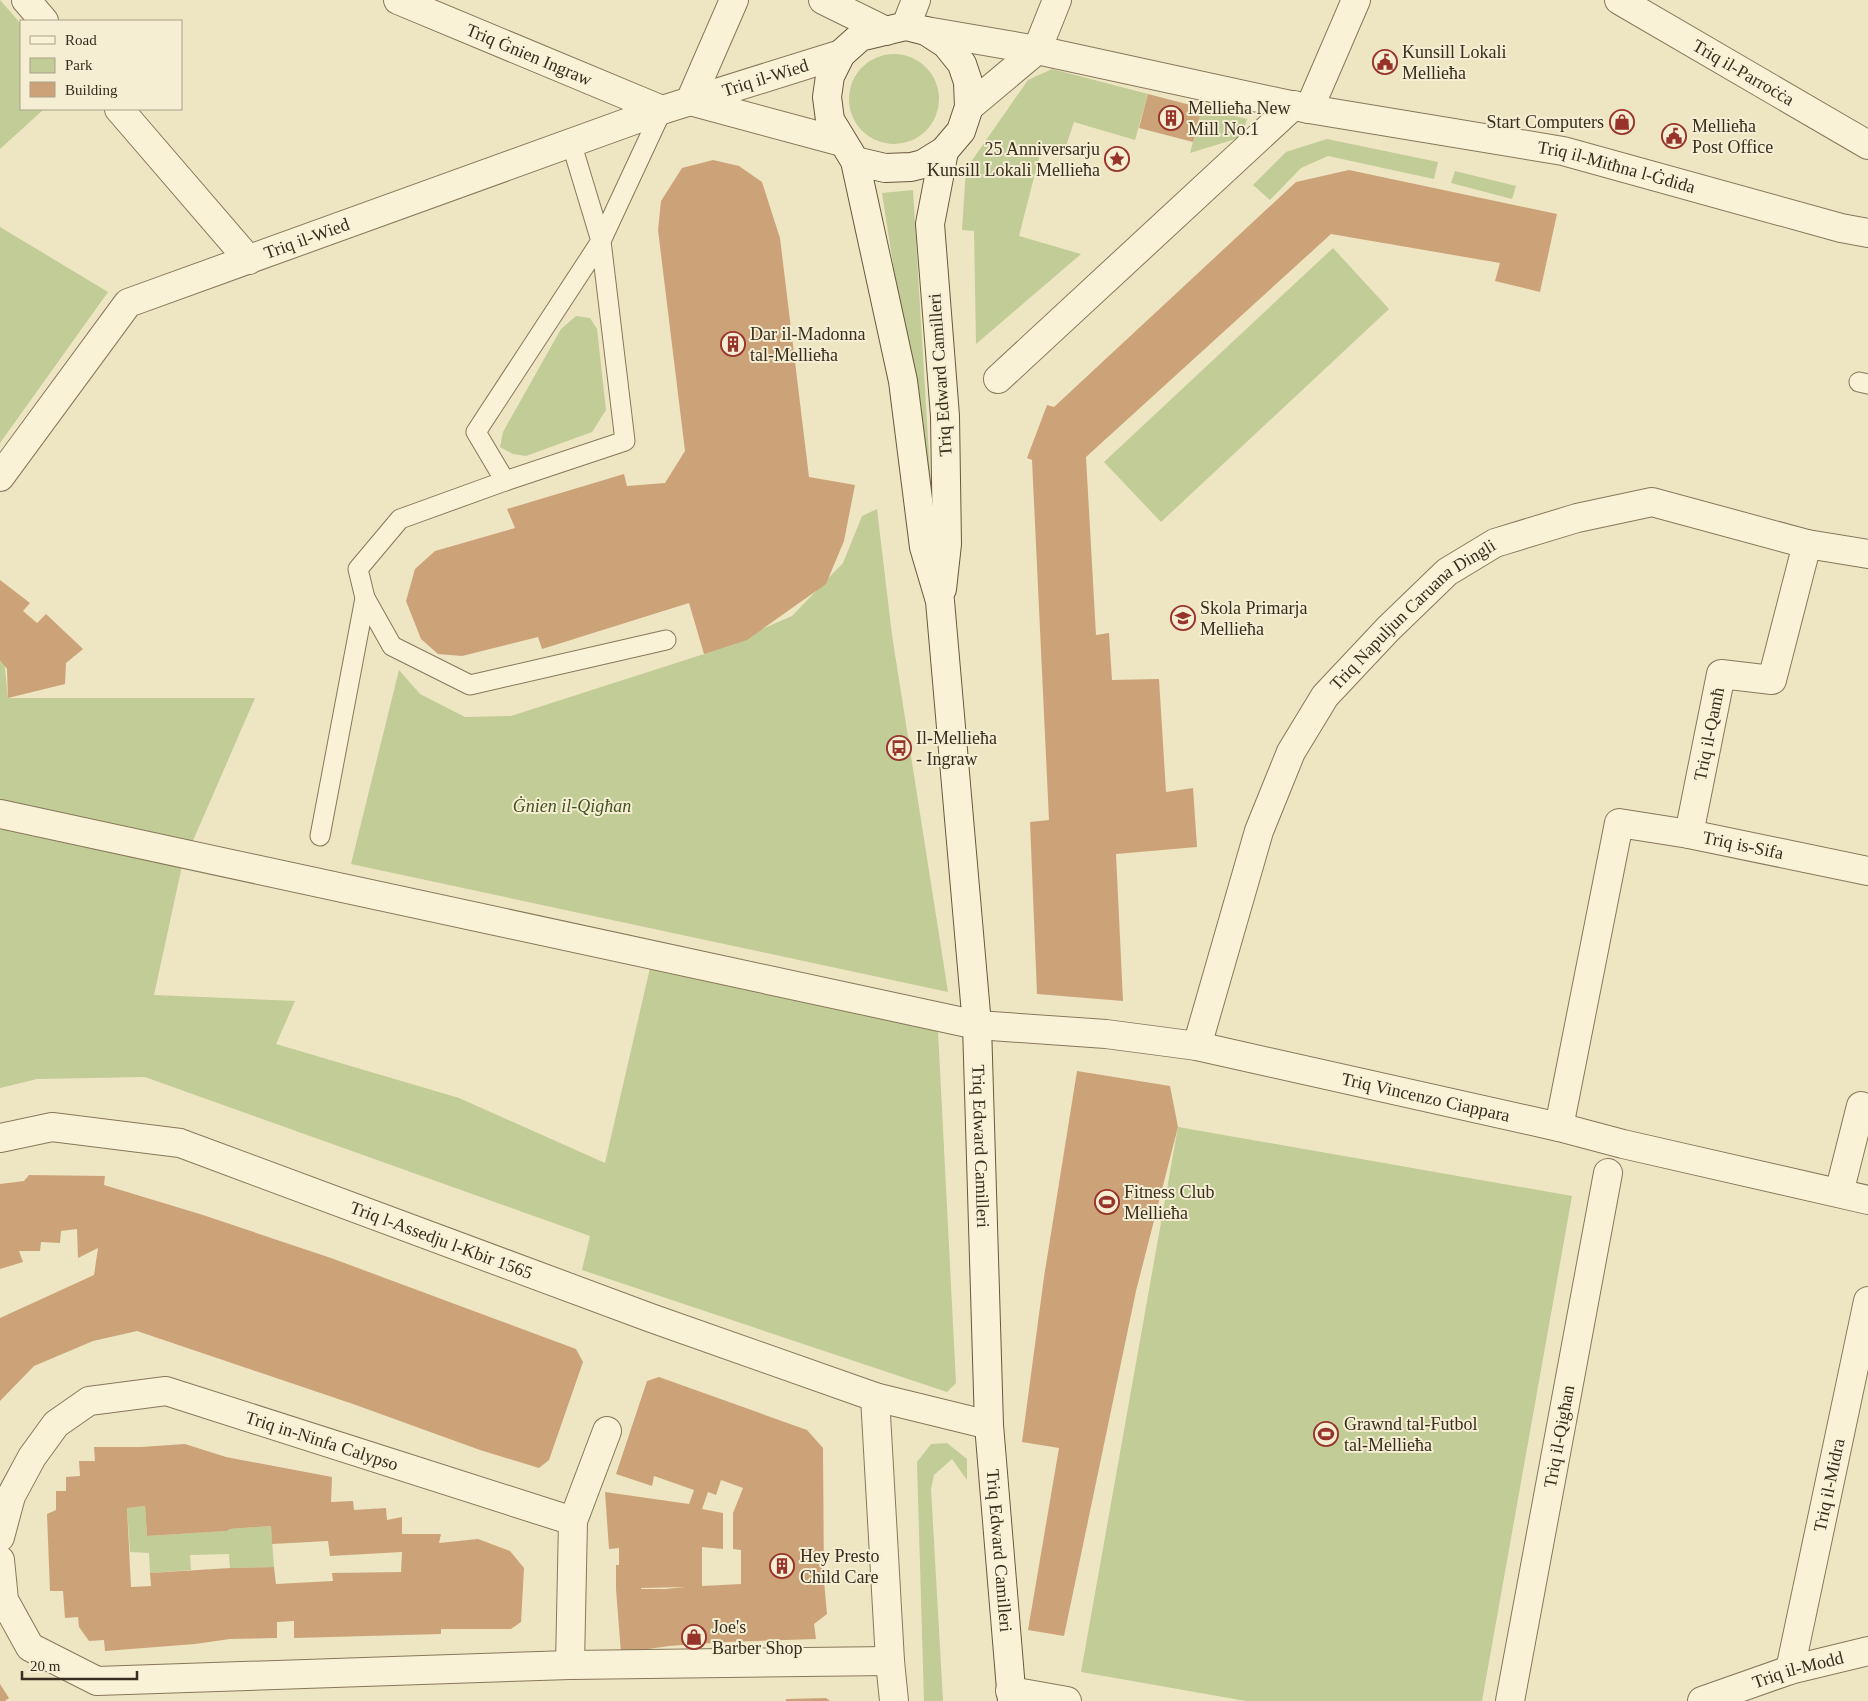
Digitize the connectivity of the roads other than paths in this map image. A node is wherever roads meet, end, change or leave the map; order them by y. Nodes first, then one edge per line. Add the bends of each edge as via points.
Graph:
1 (26, 0) edge
2 (398, 0) edge
3 (734, 0) edge
4 (823, 0) edge
5 (916, 0) edge
6 (1057, 0) edge
7 (1356, 0) edge
8 (1631, 3) edge
9 (43, 20) edge
10 (906, 30) junction
11 (1037, 50) junction
12 (841, 54) junction
13 (690, 102) junction
14 (969, 107) junction
15 (1301, 107) junction
16 (120, 110) edge
17 (662, 110) junction
18 (571, 142) junction
19 (1868, 145) edge
20 (944, 151) junction
21 (849, 152) junction
22 (1868, 233) edge
23 (600, 242) junction
24 (249, 260) junction
25 (998, 379) dead end
26 (0, 477) edge
27 (504, 481) junction
28 (1807, 544) junction
29 (1868, 554) edge
30 (365, 598) junction
31 (940, 601) junction
32 (666, 640) dead end
33 (0, 814) edge
34 (1690, 834) junction
35 (320, 836) dead end
36 (1867, 867) edge
37 (977, 1025) junction
38 (1197, 1046) junction
39 (1861, 1106) dead end
40 (1559, 1127) junction
41 (0, 1138) edge
42 (1608, 1173) dead end
43 (1838, 1193) junction
44 (1868, 1200) edge
45 (1868, 1301) edge
46 (875, 1397) junction
47 (989, 1425) junction
48 (608, 1431) dead end
49 (573, 1521) junction
50 (0, 1537) edge
51 (0, 1560) edge
52 (1868, 1651) edge
53 (890, 1661) junction
54 (570, 1665) junction
55 (1790, 1670) junction
56 (1013, 1698) edge
57 (894, 1701) edge
58 (1067, 1701) edge
59 (1510, 1701) edge
60 (1702, 1701) edge

1 - 9 street
2 - 17 street, Triq Ġnien Ingraw
3 - 13 street
4 - 10 street, Triq il-Mitħna l-Ġdida
5 - 10 street
6 - 11 street
7 - 15 street
8 - 19 street, Triq il-Parroċċa
10 - 11 street, Triq il-Mitħna l-Ġdida
10 - 12 street via 860,37
10 - 14 street via 946,44 962,64 968,82
11 - 14 street
11 - 15 street, Triq il-Mitħna l-Ġdida
12 - 13 street, Triq il-Wied
12 - 21 street via 830,76 826,98 830,120
13 - 17 street, Triq il-Wied
13 - 21 street, Triq il-Wied
14 - 20 street via 961,131
15 - 22 street, Triq il-Mitħna l-Ġdida via 1564,151
15 - 25 street
16 - 24 street
17 - 18 street, Triq il-Wied
17 - 23 lane
18 - 23 lane
18 - 24 street, Triq il-Wied
20 - 21 street via 923,164 885,168
20 - 31 street, Triq Edward Camilleri via 930,224 945,416 947,544
21 - 31 street, Triq Edward Camilleri via 902,381 924,546
23 - 27 lane via 476,432
23 - 27 lane via 625,441
24 - 26 street, Triq il-Wied via 128,303
27 - 30 lane via 400,519 358,569
28 - 29 street, Triq Napuljun Caruana Dingli
28 - 34 street, Triq il-Qamħ via 1772,680 1721,674
28 - 38 street, Triq Napuljun Caruana Dingli via 1652,502 1577,518 1495,543 1447,572 1325,696 1291,752 1259,831
30 - 32 lane via 392,646 470,685
30 - 35 lane
31 - 37 street, Triq Edward Camilleri
33 - 37 street, Triq Vincenzo Ciappara
34 - 36 street, Triq is-Sifa
34 - 40 street, Triq is-Sifa via 1619,823
37 - 38 street, Triq Vincenzo Ciappara via 1106,1034
37 - 47 street, Triq Edward Camilleri
38 - 40 street, Triq Vincenzo Ciappara
39 - 43 street
40 - 43 street, Triq Vincenzo Ciappara
41 - 46 street, Triq l-Assedju l-Kbir 1565 via 52,1127 180,1143 642,1315
42 - 59 street, Triq il-Qigħan
43 - 44 street, Triq Vincenzo Ciappara
45 - 55 street, Triq il-Midra
46 - 47 street, Triq l-Assedju l-Kbir 1565
46 - 53 street
47 - 56 street, Triq Edward Camilleri
48 - 49 street
49 - 50 street, Triq in-Ninfa Calypso via 166,1391 88,1401 56,1424 32,1457 11,1496
49 - 54 street
51 - 54 street via 4,1600 30,1647 97,1682
52 - 55 street, Triq il-Modd
53 - 54 street
53 - 57 street
55 - 60 street, Triq il-Modd
56 - 58 street

